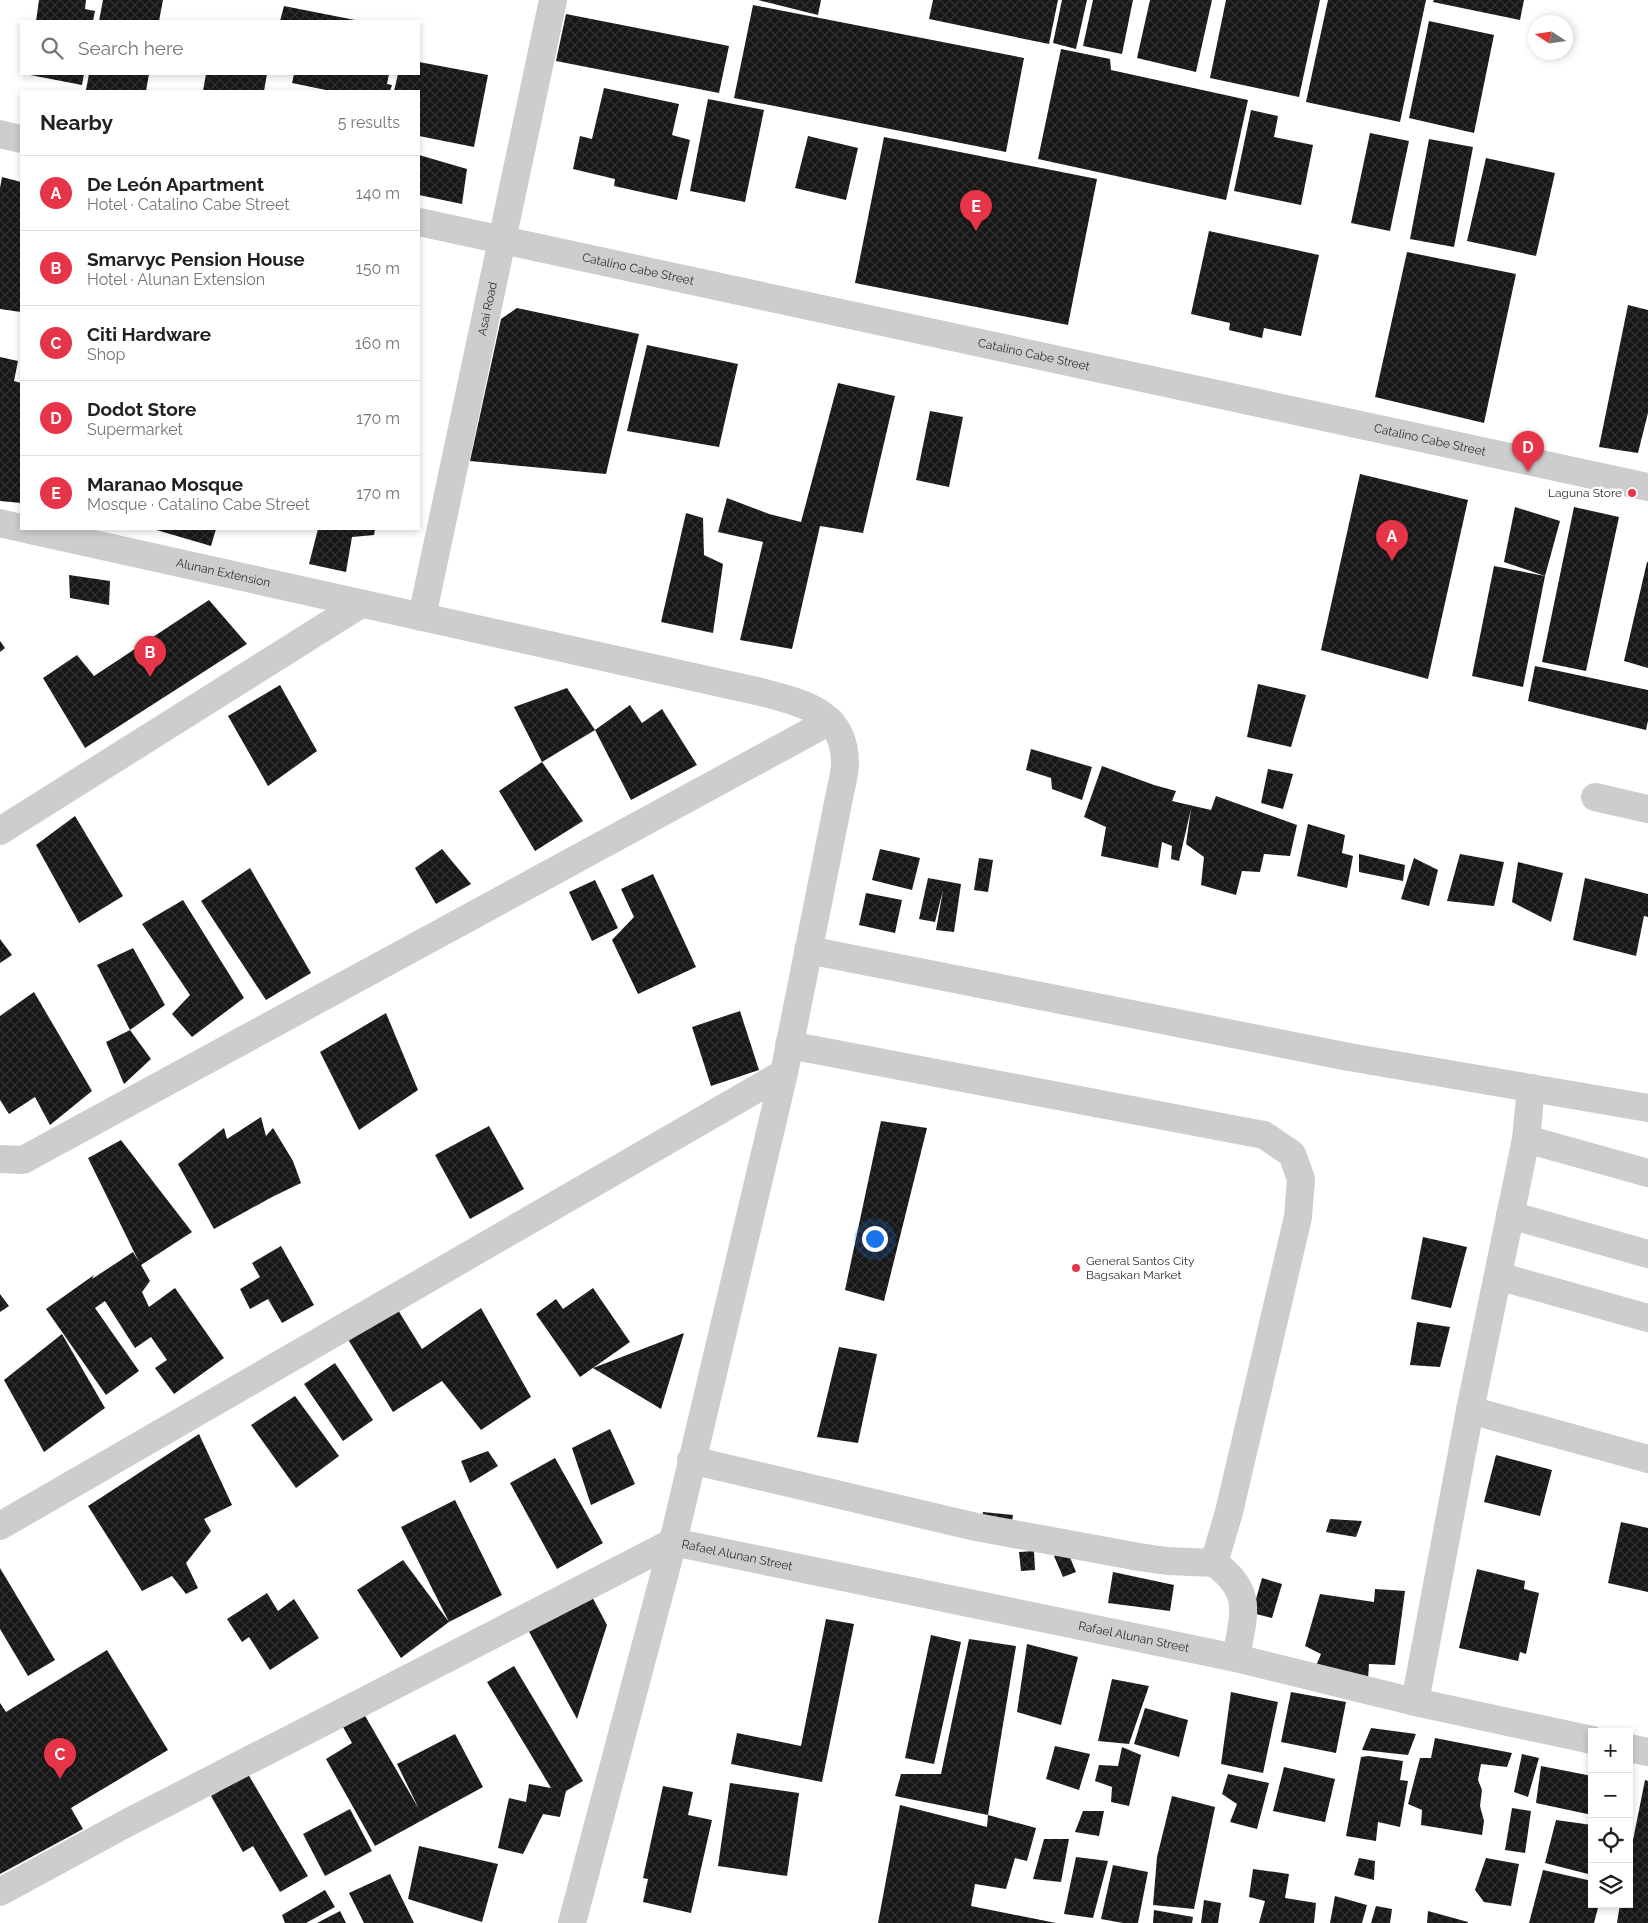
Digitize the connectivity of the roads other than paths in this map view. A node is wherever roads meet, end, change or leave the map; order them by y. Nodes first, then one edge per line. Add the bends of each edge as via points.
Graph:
1 (553, 0) edge
2 (0, 134) edge
3 (20, 139) edge
4 (420, 222) edge
5 (502, 239) junction
6 (1648, 487) edge
7 (0, 523) edge
8 (20, 528) edge
9 (30, 530) edge
10 (361, 604) junction
11 (422, 618) junction
12 (830, 721) junction
13 (1595, 797) dead end
14 (1648, 809) edge
15 (0, 831) edge
16 (808, 950) junction
17 (789, 1045) junction
18 (784, 1073) junction
19 (1531, 1088) junction
20 (1648, 1108) edge
21 (1526, 1140) junction
22 (0, 1159) edge
23 (1648, 1173) edge
24 (1510, 1215) junction
25 (1648, 1254) edge
26 (1498, 1276) junction
27 (1648, 1318) edge
28 (1470, 1410) junction
29 (1648, 1459) edge
30 (691, 1460) junction
31 (0, 1526) edge
32 (673, 1542) junction
33 (1214, 1563) junction
34 (1236, 1658) junction
35 (1415, 1702) junction
36 (1588, 1739) edge
37 (1633, 1749) edge
38 (1648, 1752) edge
39 (0, 1892) edge
40 (573, 1923) edge

1 - 5 street, Asai Road
2 - 3 street
4 - 5 street, Catalino Cabe Street
5 - 6 street, Catalino Cabe Street
5 - 11 street, Asai Road
7 - 8 street
9 - 10 street, Alunan Extension
10 - 11 street, Alunan Extension
10 - 15 street
11 - 12 street, Alunan Extension via 761,692 814,708
12 - 16 street via 841,739 845,763
12 - 22 street via 23,1160
13 - 14 street
16 - 17 street
16 - 19 street via 1349,1057
17 - 18 street
17 - 33 street via 1264,1135 1292,1154 1301,1179 1298,1218 1229,1512
18 - 30 street
18 - 31 street
19 - 20 street
19 - 21 street
21 - 23 street
21 - 24 street
24 - 25 street
24 - 26 street
26 - 27 street
26 - 28 street
28 - 29 street
28 - 35 street
30 - 32 street
30 - 33 street via 976,1527 1139,1557
32 - 34 street, Rafael Alunan Street
32 - 39 street via 136,1818
32 - 40 street
33 - 34 street via 1228,1574 1242,1598 1244,1608
34 - 35 street, Rafael Alunan Street
35 - 36 street, Rafael Alunan Street
37 - 38 street

